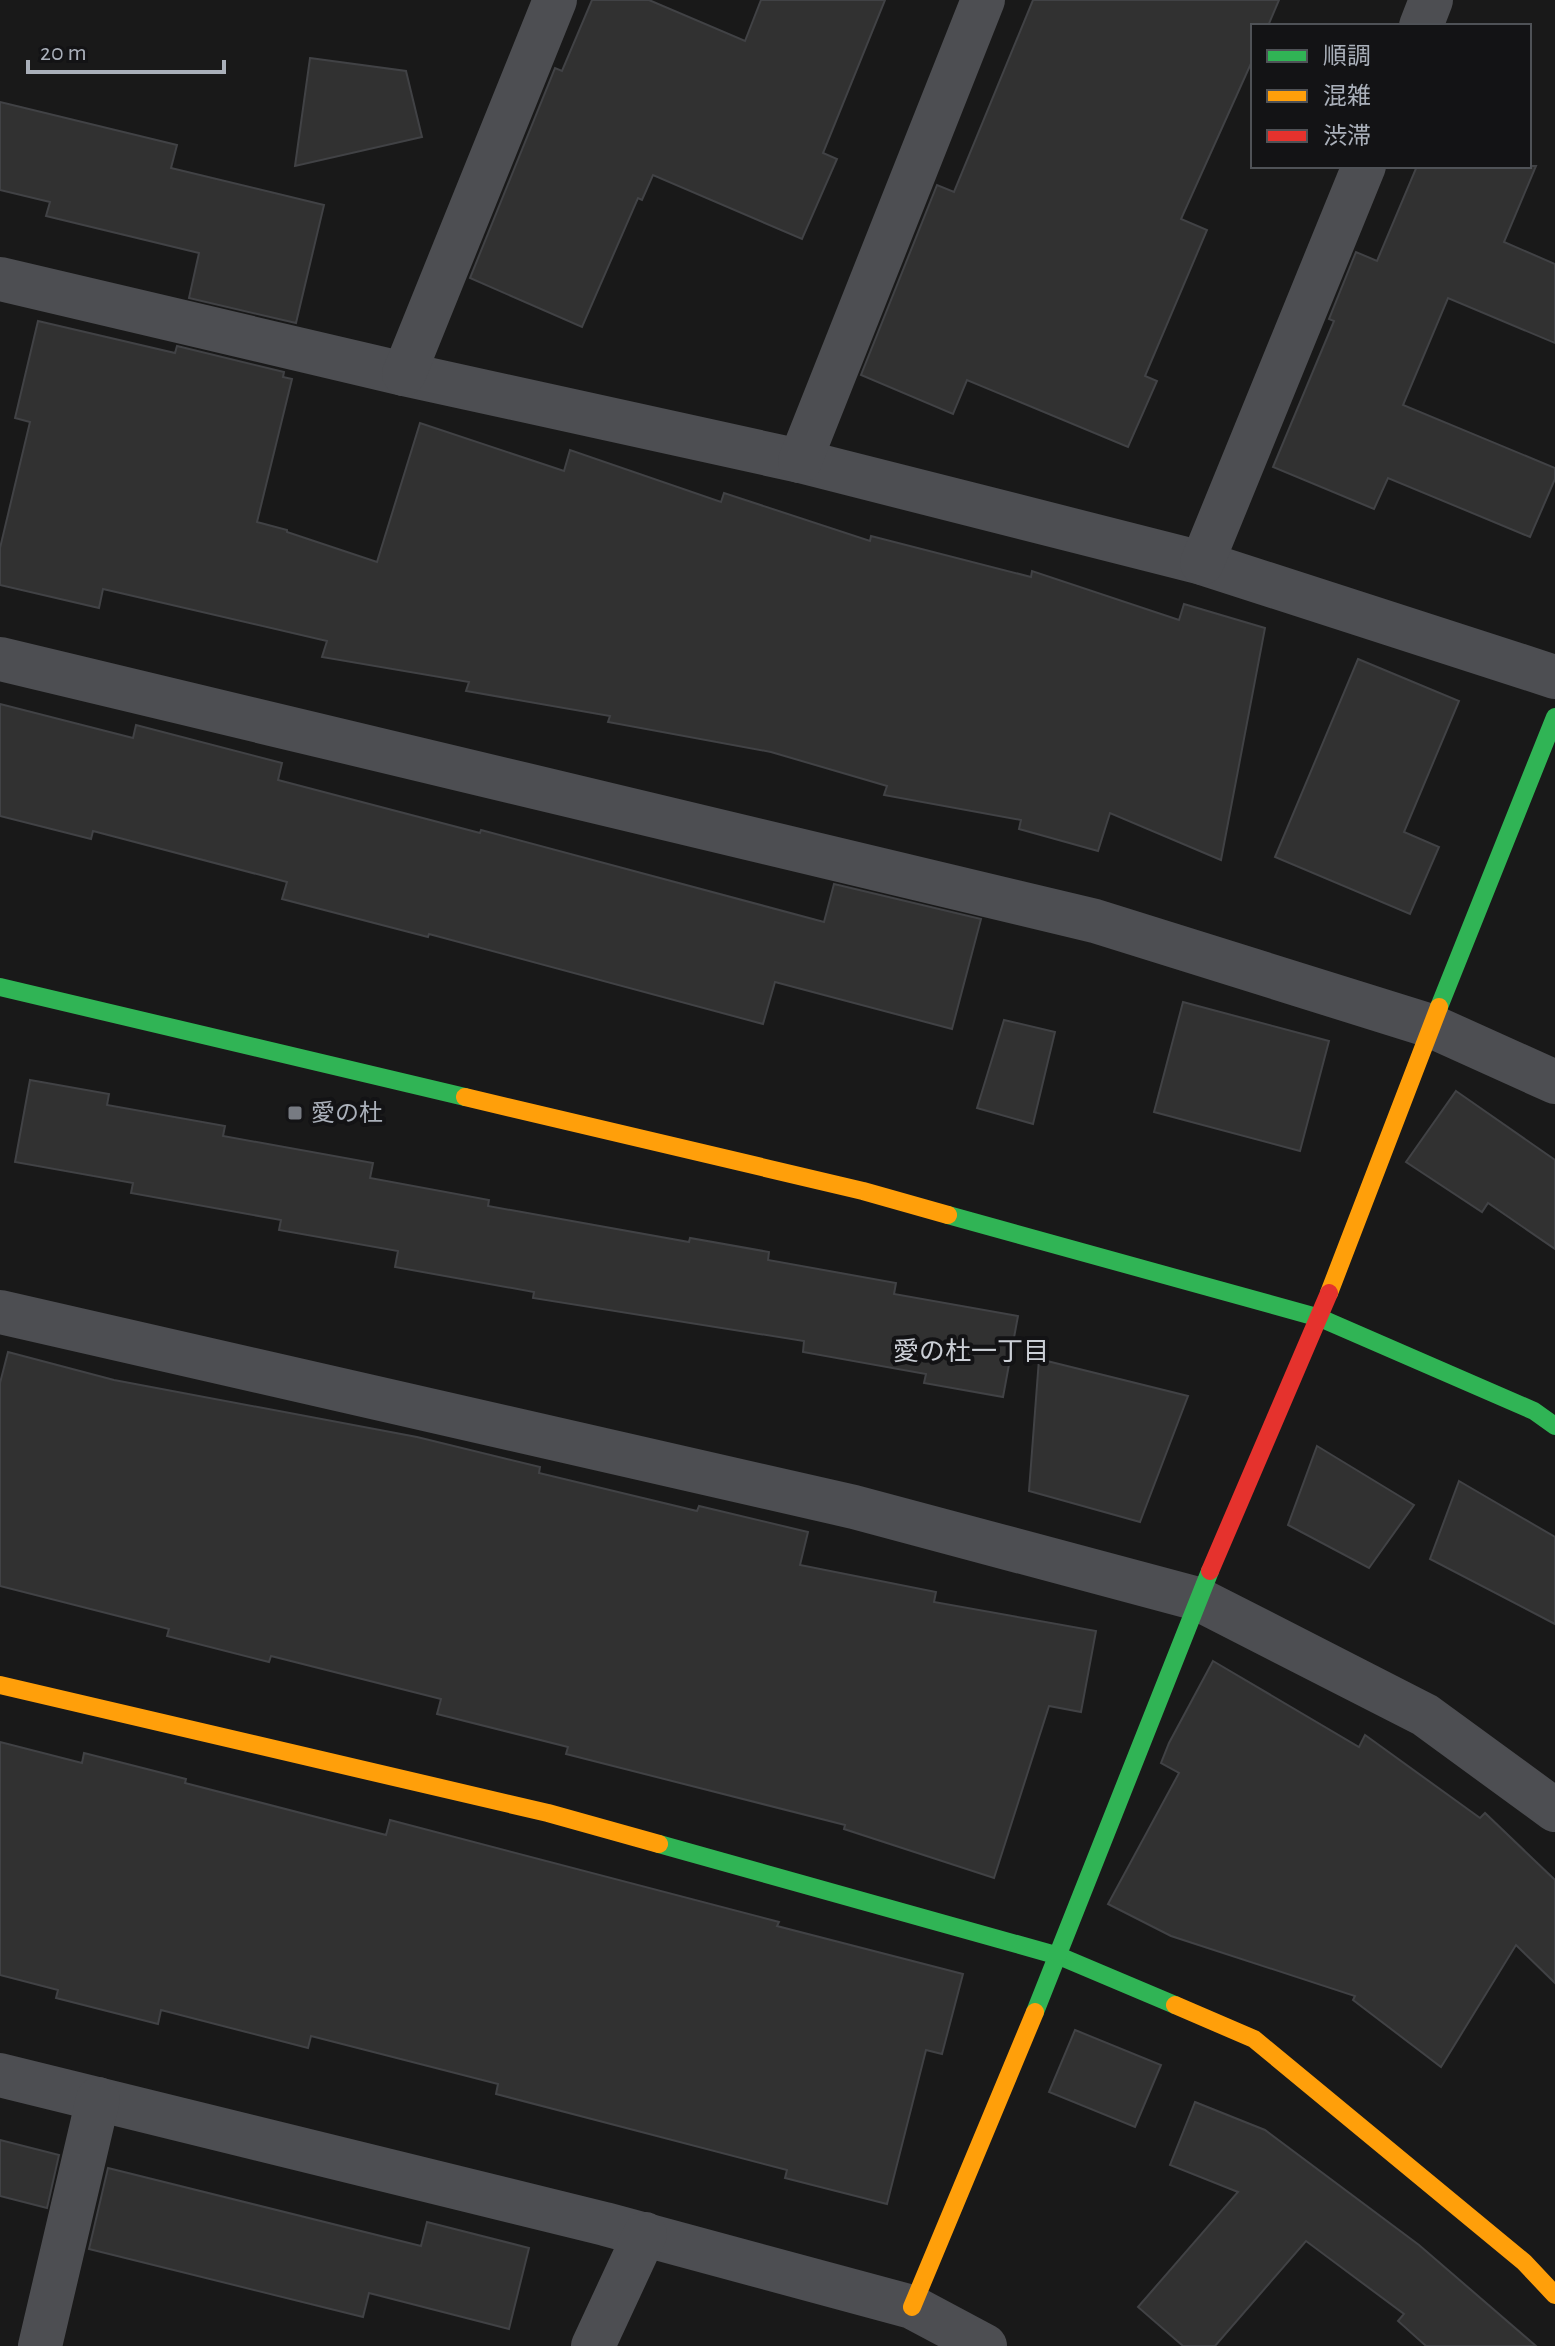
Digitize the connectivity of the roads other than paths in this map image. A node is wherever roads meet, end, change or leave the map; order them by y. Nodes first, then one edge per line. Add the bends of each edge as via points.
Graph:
1 (555, 0) edge
2 (983, 0) edge
3 (1431, 0) edge
4 (1422, 24) edge
5 (1363, 168) edge
6 (0, 279) edge
7 (404, 374) junction
8 (800, 461) junction
9 (1202, 563) junction
10 (0, 659) edge
11 (1555, 677) edge
12 (1555, 717) edge
13 (0, 987) edge
14 (1431, 1026) junction
15 (1555, 1082) edge
16 (0, 1312) edge
17 (1320, 1318) junction
18 (1555, 1426) edge
19 (1198, 1599) junction
20 (0, 1685) edge
21 (1555, 1810) edge
22 (1059, 1956) junction
23 (0, 2075) edge
24 (98, 2099) junction
25 (645, 2234) junction
26 (1555, 2295) edge
27 (912, 2307) junction
28 (40, 2346) edge
29 (593, 2346) edge
30 (985, 2346) edge

1 - 7 street
2 - 8 street
3 - 4 street
5 - 9 street
6 - 7 street
7 - 8 street
8 - 9 street
9 - 11 street
10 - 14 street via 1095,921
12 - 14 street
13 - 17 street via 863,1191
14 - 15 street
14 - 17 street
16 - 19 street via 854,1507
17 - 18 street via 1534,1411
17 - 19 street
19 - 21 street via 1425,1715
19 - 22 street
20 - 22 street via 548,1813
22 - 26 street via 1254,2039 1524,2262
22 - 27 street
23 - 24 street
24 - 25 street
24 - 28 street
25 - 27 street
25 - 29 street
27 - 30 street

